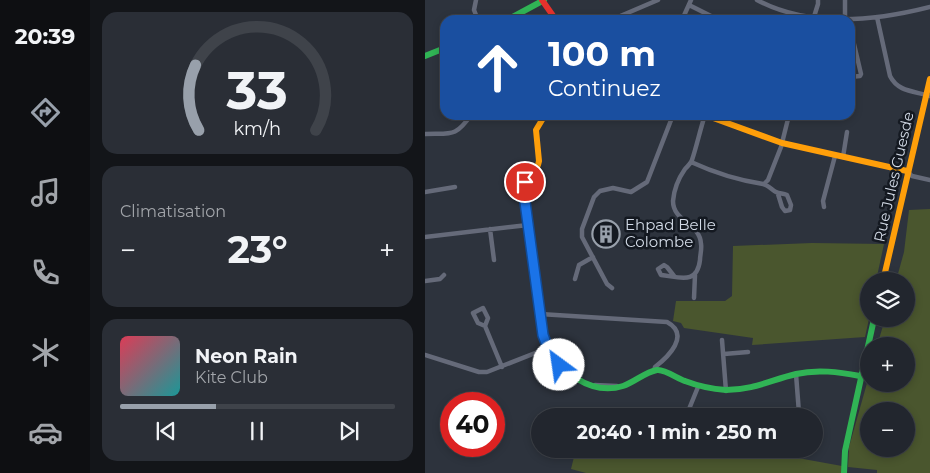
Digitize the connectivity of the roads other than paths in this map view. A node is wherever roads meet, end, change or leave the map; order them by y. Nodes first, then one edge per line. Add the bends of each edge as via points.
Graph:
1 (475, 0) edge
2 (543, 0) edge
3 (658, 0) edge
4 (757, 0) edge
5 (818, 0) edge
6 (845, 0) edge
7 (690, 2) edge
8 (930, 7) edge
9 (476, 15) edge
10 (516, 15) edge
11 (553, 15) edge
12 (623, 15) edge
13 (684, 15) edge
14 (711, 15) edge
15 (799, 15) edge
16 (815, 15) edge
17 (847, 15) edge
18 (877, 17) junction
19 (855, 19) edge
20 (855, 48) edge
21 (440, 50) edge
22 (425, 56) edge
23 (855, 76) edge
24 (930, 79) edge
25 (928, 95) edge
26 (467, 120) edge
27 (542, 120) edge
28 (671, 120) edge
29 (704, 120) edge
30 (719, 120) edge
31 (788, 120) edge
32 (847, 132) dead end
33 (425, 134) edge
34 (782, 143) junction
35 (835, 156) junction
36 (843, 157) junction
37 (691, 162) junction
38 (907, 171) junction
39 (930, 180) edge
40 (764, 184) junction
41 (455, 187) dead end
42 (425, 192) edge
43 (778, 194) dead end
44 (825, 207) dead end
45 (528, 225) junction
46 (490, 229) junction
47 (425, 238) edge
48 (593, 257) junction
49 (494, 260) dead end
50 (885, 272) edge
51 (444, 275) dead end
52 (695, 275) junction
53 (674, 276) dead end
54 (575, 279) dead end
55 (425, 281) edge
56 (612, 288) dead end
57 (694, 298) dead end
58 (540, 314) junction
59 (485, 326) dead end
60 (722, 340) dead end
61 (548, 348) junction
62 (748, 352) dead end
63 (724, 354) junction
64 (425, 355) edge
65 (664, 361) junction
66 (502, 368) junction
67 (655, 371) junction
68 (666, 374) junction
69 (796, 374) junction
70 (860, 376) joint
71 (698, 387) junction
72 (726, 391) junction
73 (689, 408) edge
74 (799, 408) edge
75 (844, 473) edge

1 - 9 street
2 - 10 street
2 - 11 street
3 - 12 street
4 - 15 street
5 - 16 street
6 - 17 street
7 - 13 street
7 - 14 street
8 - 18 street
18 - 19 street
18 - 25 street via 894,84
20 - 23 street via 861,74
21 - 22 street
24 - 25 street, Rue Jules Guesde
25 - 38 street, Rue Jules Guesde
26 - 33 street via 453,133
27 - 45 street via 536,130 538,166 523,186
28 - 48 street via 647,182 631,192 607,189 594,197 582,229 582,236
29 - 37 street
30 - 34 street
31 - 34 street
32 - 36 street
34 - 35 street
34 - 40 street
35 - 36 street
35 - 44 street via 823,201
36 - 38 street
37 - 40 street via 725,176
37 - 52 street via 679,179 673,204 679,217 695,228 699,235 701,244
38 - 39 street via 912,176
38 - 50 street, Rue Jules Guesde
40 - 43 street
41 - 42 street
45 - 46 street
45 - 58 street
46 - 47 street
46 - 49 street
48 - 54 street via 579,265
48 - 56 street
51 - 55 street
52 - 53 street via 686,278
52 - 57 street
58 - 61 street
58 - 65 street via 667,322 678,334
59 - 66 street
60 - 63 street
61 - 66 street
61 - 67 street via 565,371 600,388 633,383
62 - 63 street
63 - 72 street
64 - 66 street via 479,372
65 - 67 street via 655,367
65 - 68 street
67 - 68 street
68 - 71 street
69 - 70 street via 834,371
69 - 72 street via 762,386
69 - 74 street
70 - 75 street via 845,451
71 - 72 street
71 - 73 street

